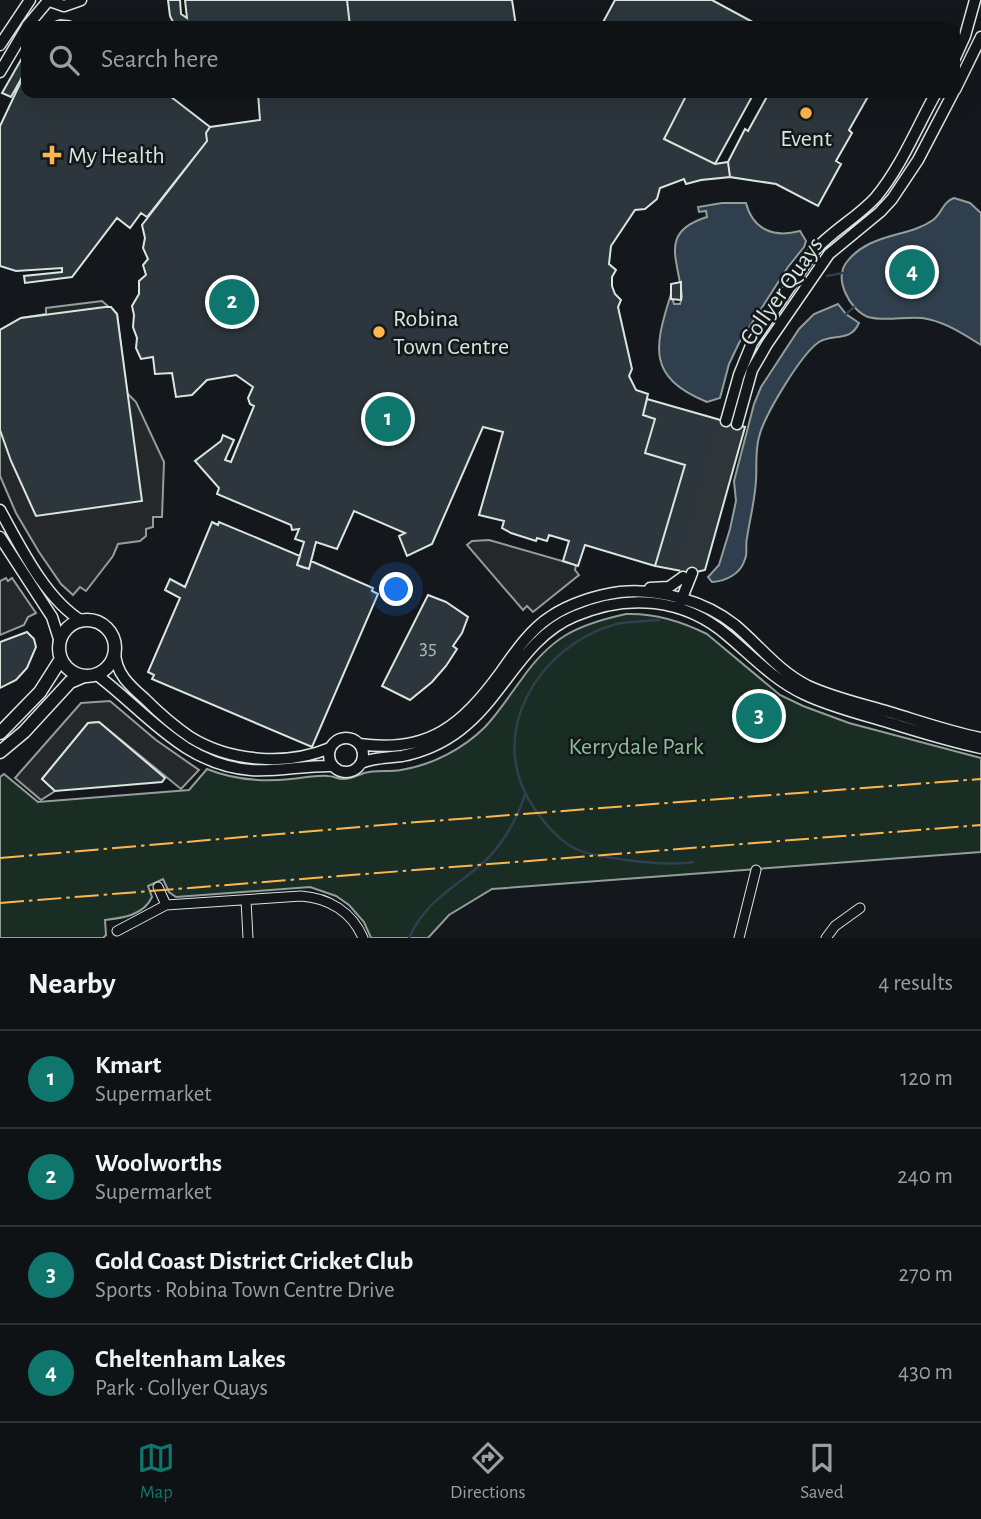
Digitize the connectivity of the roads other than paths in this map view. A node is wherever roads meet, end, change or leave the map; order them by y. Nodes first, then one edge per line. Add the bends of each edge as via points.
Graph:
1 (30, 0) edge
2 (81, 0) edge
3 (975, 0) edge
4 (47, 1) edge
5 (32, 21) edge
6 (21, 37) edge
7 (981, 37) edge
8 (0, 45) edge
9 (960, 47) edge
10 (0, 72) edge
11 (960, 79) edge
12 (933, 98) edge
13 (950, 98) edge
14 (0, 510) edge
15 (0, 537) edge
16 (687, 574) junction
17 (638, 592) junction
18 (679, 601) junction
19 (698, 605) junction
20 (82, 621) junction
21 (60, 642) junction
22 (115, 651) junction
23 (61, 659) junction
24 (90, 676) junction
25 (0, 733) edge
26 (981, 738) edge
27 (359, 744) junction
28 (981, 747) edge
29 (330, 748) junction
30 (0, 752) edge
31 (361, 763) junction
32 (333, 766) junction
33 (756, 870) dead end
34 (158, 887) dead end
35 (246, 900) junction
36 (166, 905) junction
37 (860, 908) dead end
38 (117, 931) dead end
39 (248, 938) edge
40 (363, 938) edge
41 (739, 938) edge
42 (826, 938) edge

1 - 8 street
2 - 4 street via 64,6
3 - 9 street
4 - 5 street
6 - 10 street
7 - 11 street, Collyer Quays
12 - 13 street, Collyer Quays via 886,185 815,250 758,334 746,355 731,423 767,344 829,254 892,200
14 - 20 street via 52,593
15 - 21 street via 52,617
16 - 17 street via 669,587
16 - 18 street
16 - 19 street
17 - 18 street
17 - 27 street via 605,595 548,618 473,707 436,735 404,746
18 - 19 street
18 - 28 street via 716,626 774,677 803,694
18 - 31 street via 618,603 563,621 528,650 485,708 458,732 415,753
19 - 26 street via 726,619 806,685
20 - 21 main road via 68,628
20 - 22 main road via 94,621 107,629
21 - 23 main road
22 - 24 main road via 109,666
22 - 29 street via 117,665 129,684 200,743 230,754 270,758
23 - 24 main road via 70,671
23 - 25 main road via 40,692
24 - 30 main road via 70,682
24 - 32 street via 173,741 205,759 250,770
27 - 29 street via 343,738
27 - 31 street
29 - 32 street
31 - 32 street via 348,772
33 - 41 street
34 - 36 street
35 - 36 street
35 - 39 street
35 - 40 street via 294,895 321,899 346,913
36 - 38 street
37 - 42 street

